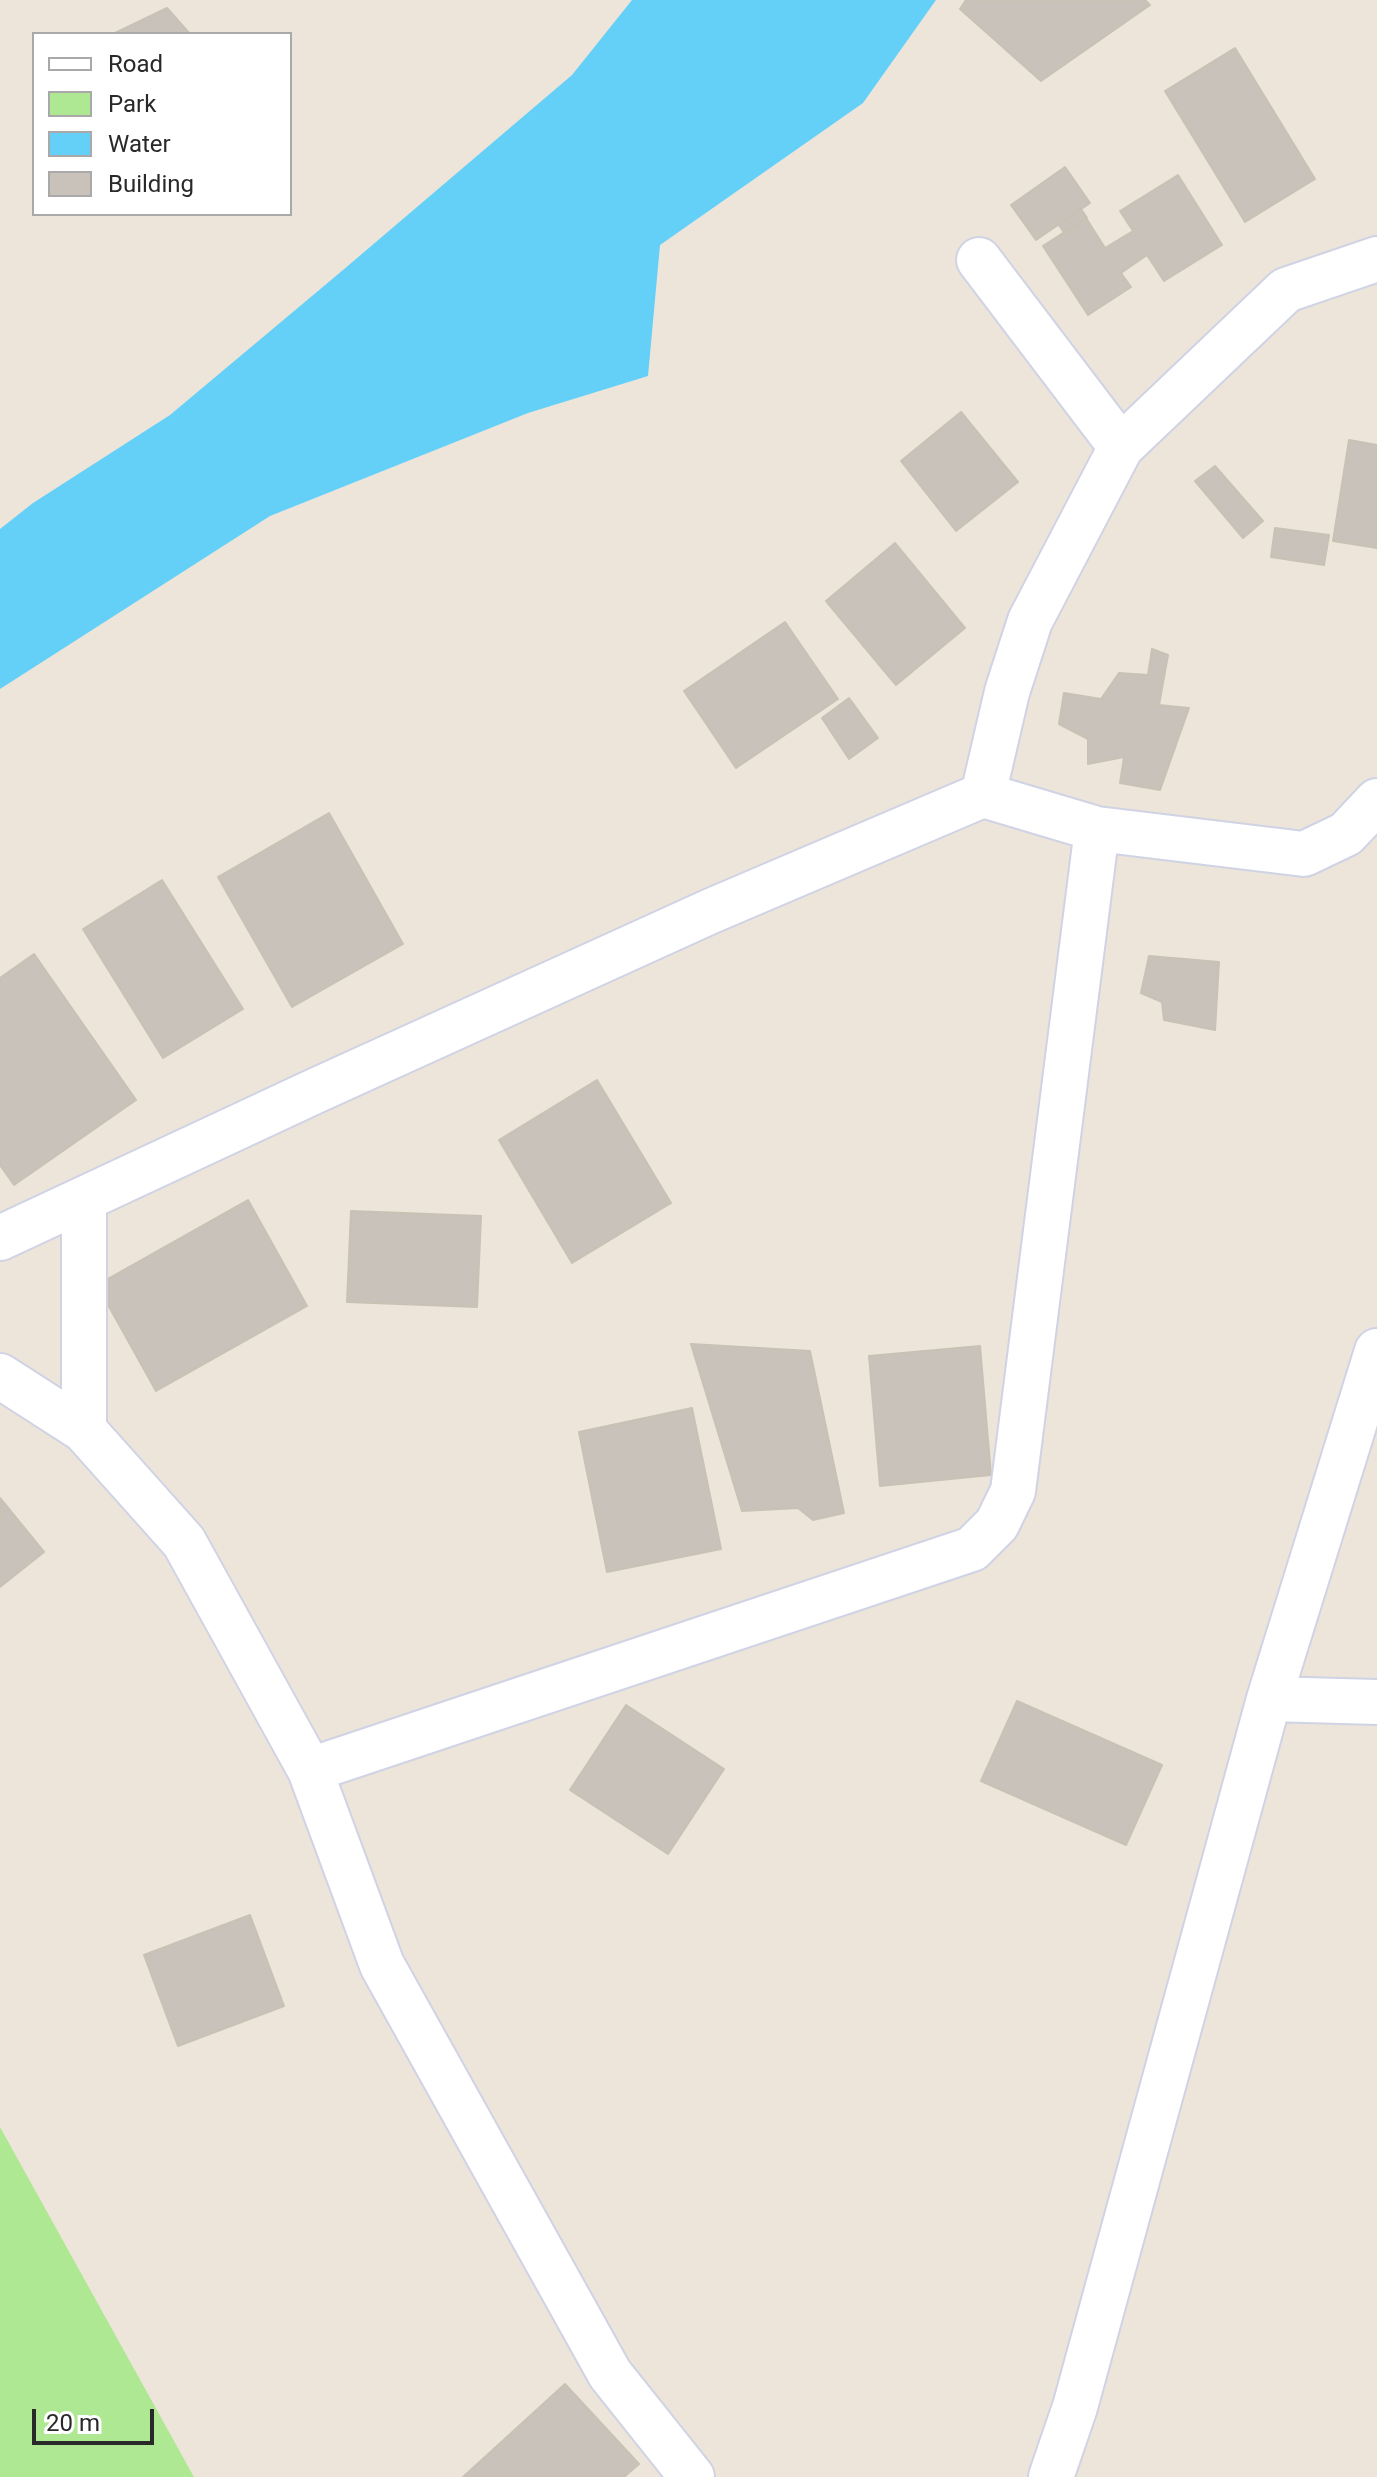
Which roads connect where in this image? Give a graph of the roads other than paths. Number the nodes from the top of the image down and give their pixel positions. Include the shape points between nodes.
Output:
1 (1377, 259) edge
2 (979, 260) dead end
3 (1121, 447) junction
4 (983, 795) junction
5 (1377, 801) edge
6 (1097, 829) junction
7 (84, 1200) junction
8 (0, 1238) edge
9 (1377, 1351) edge
10 (0, 1376) edge
11 (84, 1430) junction
12 (1269, 1699) junction
13 (1377, 1702) edge
14 (310, 1770) junction
15 (692, 2477) edge
16 (1051, 2477) edge

1 - 3 street via 1286,290
2 - 3 street
3 - 4 street via 1030,621
4 - 6 street
4 - 7 street via 683,924
5 - 6 street via 1346,834 1304,854
6 - 14 street via 1013,1491 997,1524 972,1549
7 - 8 street
7 - 11 street
9 - 12 street
10 - 11 street
11 - 14 street via 184,1542
12 - 13 street
12 - 16 street via 1075,2407
14 - 15 street via 382,1965 610,2374

